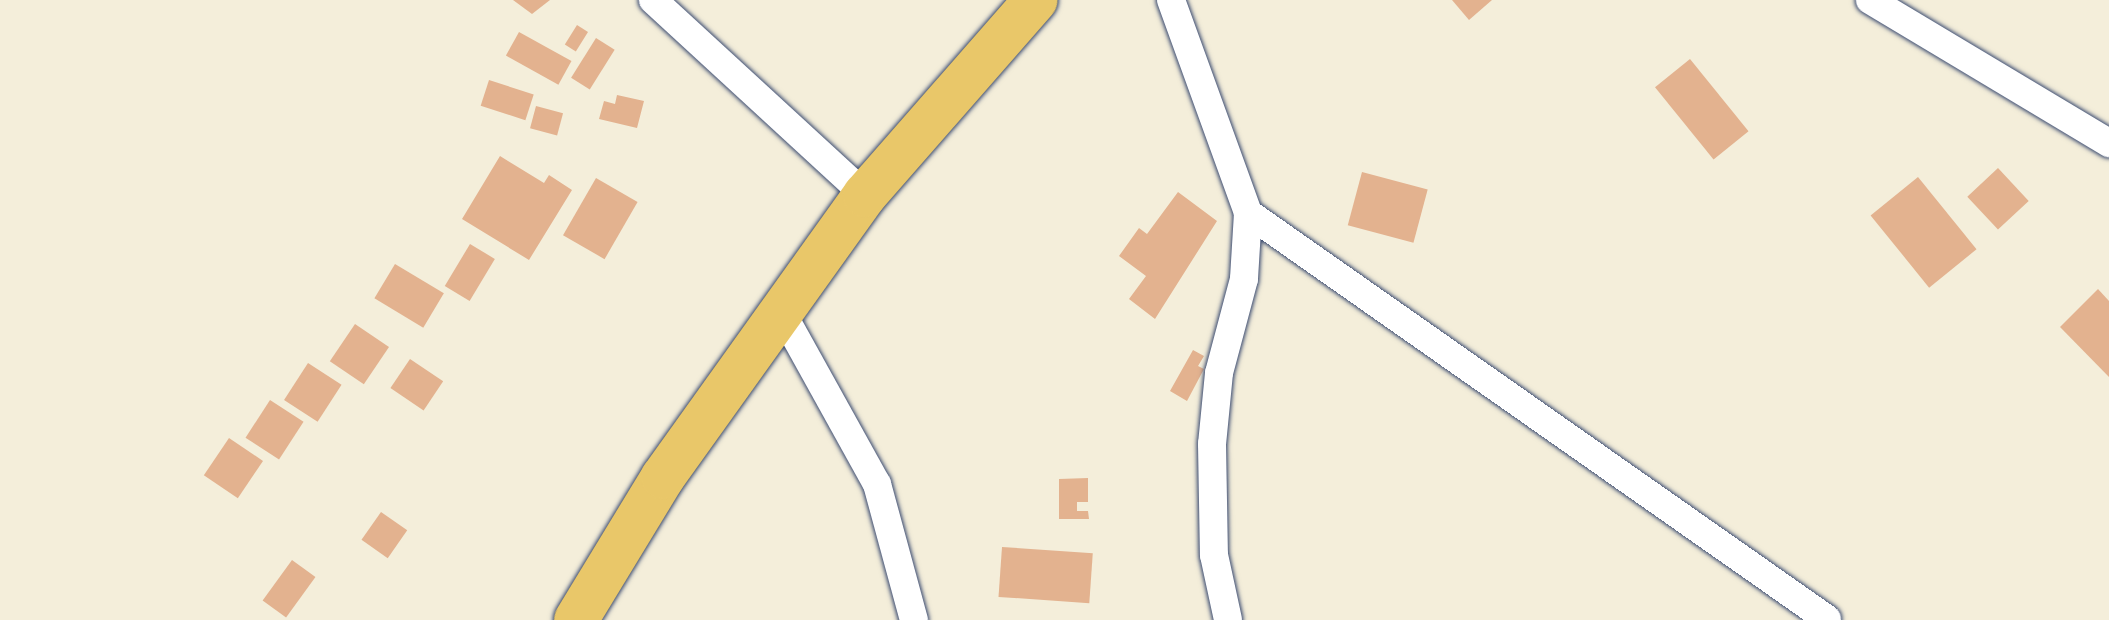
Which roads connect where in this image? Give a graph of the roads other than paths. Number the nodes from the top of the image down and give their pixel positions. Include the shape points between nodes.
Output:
1 (653, 0) edge
2 (1036, 0) edge
3 (1171, 0) edge
4 (1870, 0) edge
5 (2109, 143) edge
6 (865, 195) junction
7 (1248, 213) junction
8 (781, 311) junction
9 (1827, 619) edge
10 (576, 620) edge
11 (914, 620) edge
12 (1228, 620) edge

1 - 6 street
2 - 6 highway
3 - 7 street
4 - 5 street
6 - 8 highway
7 - 9 street
7 - 12 street via 1244,279 1219,373 1212,444 1214,555
8 - 10 highway via 663,477
8 - 11 street via 877,484

